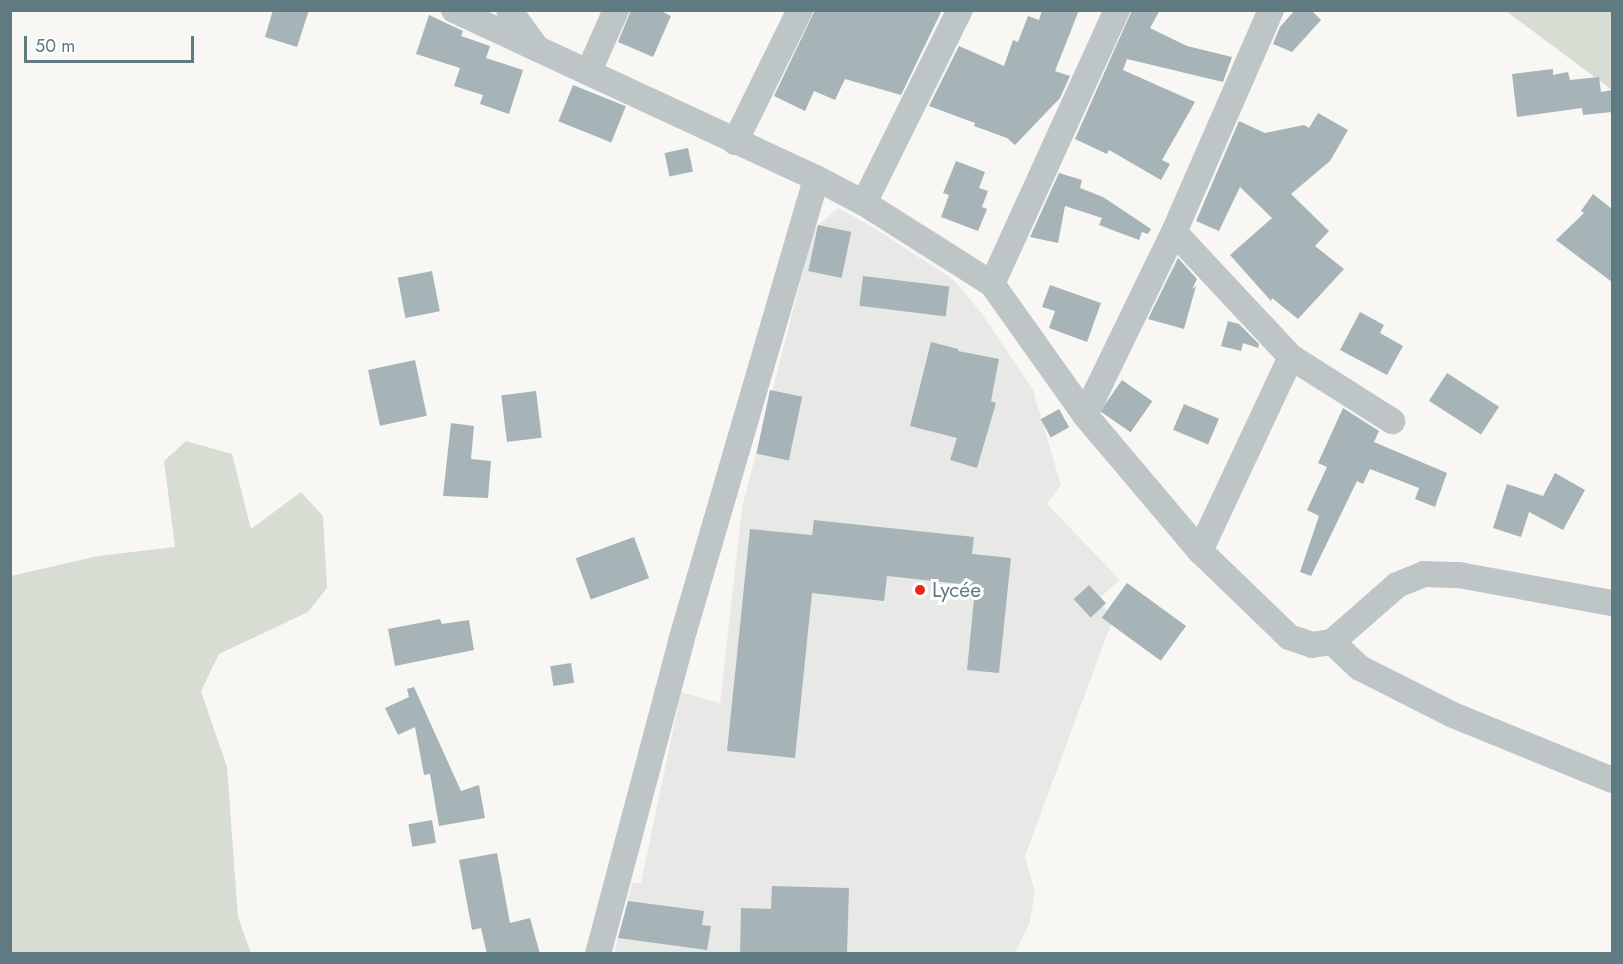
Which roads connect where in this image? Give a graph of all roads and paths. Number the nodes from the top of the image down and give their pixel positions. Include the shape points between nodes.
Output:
1 (454, 10) edge
2 (509, 10) edge
3 (616, 10) edge
4 (800, 10) edge
5 (960, 10) edge
6 (1116, 10) edge
7 (1271, 10) edge
8 (535, 46) junction
9 (589, 71) junction
10 (735, 142) junction
11 (816, 178) junction
12 (864, 203) junction
13 (1174, 232) junction
14 (992, 284) junction
15 (1291, 357) junction
16 (1085, 415) junction
17 (1392, 421) dead end
18 (1200, 551) junction
19 (1612, 603) edge
20 (1332, 642) junction
21 (1612, 780) edge
22 (598, 954) edge

1 - 8 street
2 - 8 street
3 - 9 street
4 - 10 street
5 - 12 street
6 - 14 street
7 - 13 street
8 - 9 street
9 - 10 street
10 - 11 street
11 - 12 street
11 - 22 street via 684,629
12 - 14 street
13 - 15 street
13 - 16 street
14 - 16 street
15 - 17 street
15 - 18 street
16 - 18 street
18 - 20 street via 1289,637 1312,645
19 - 20 street via 1459,575 1424,574 1397,585
20 - 21 street via 1360,668 1453,715

